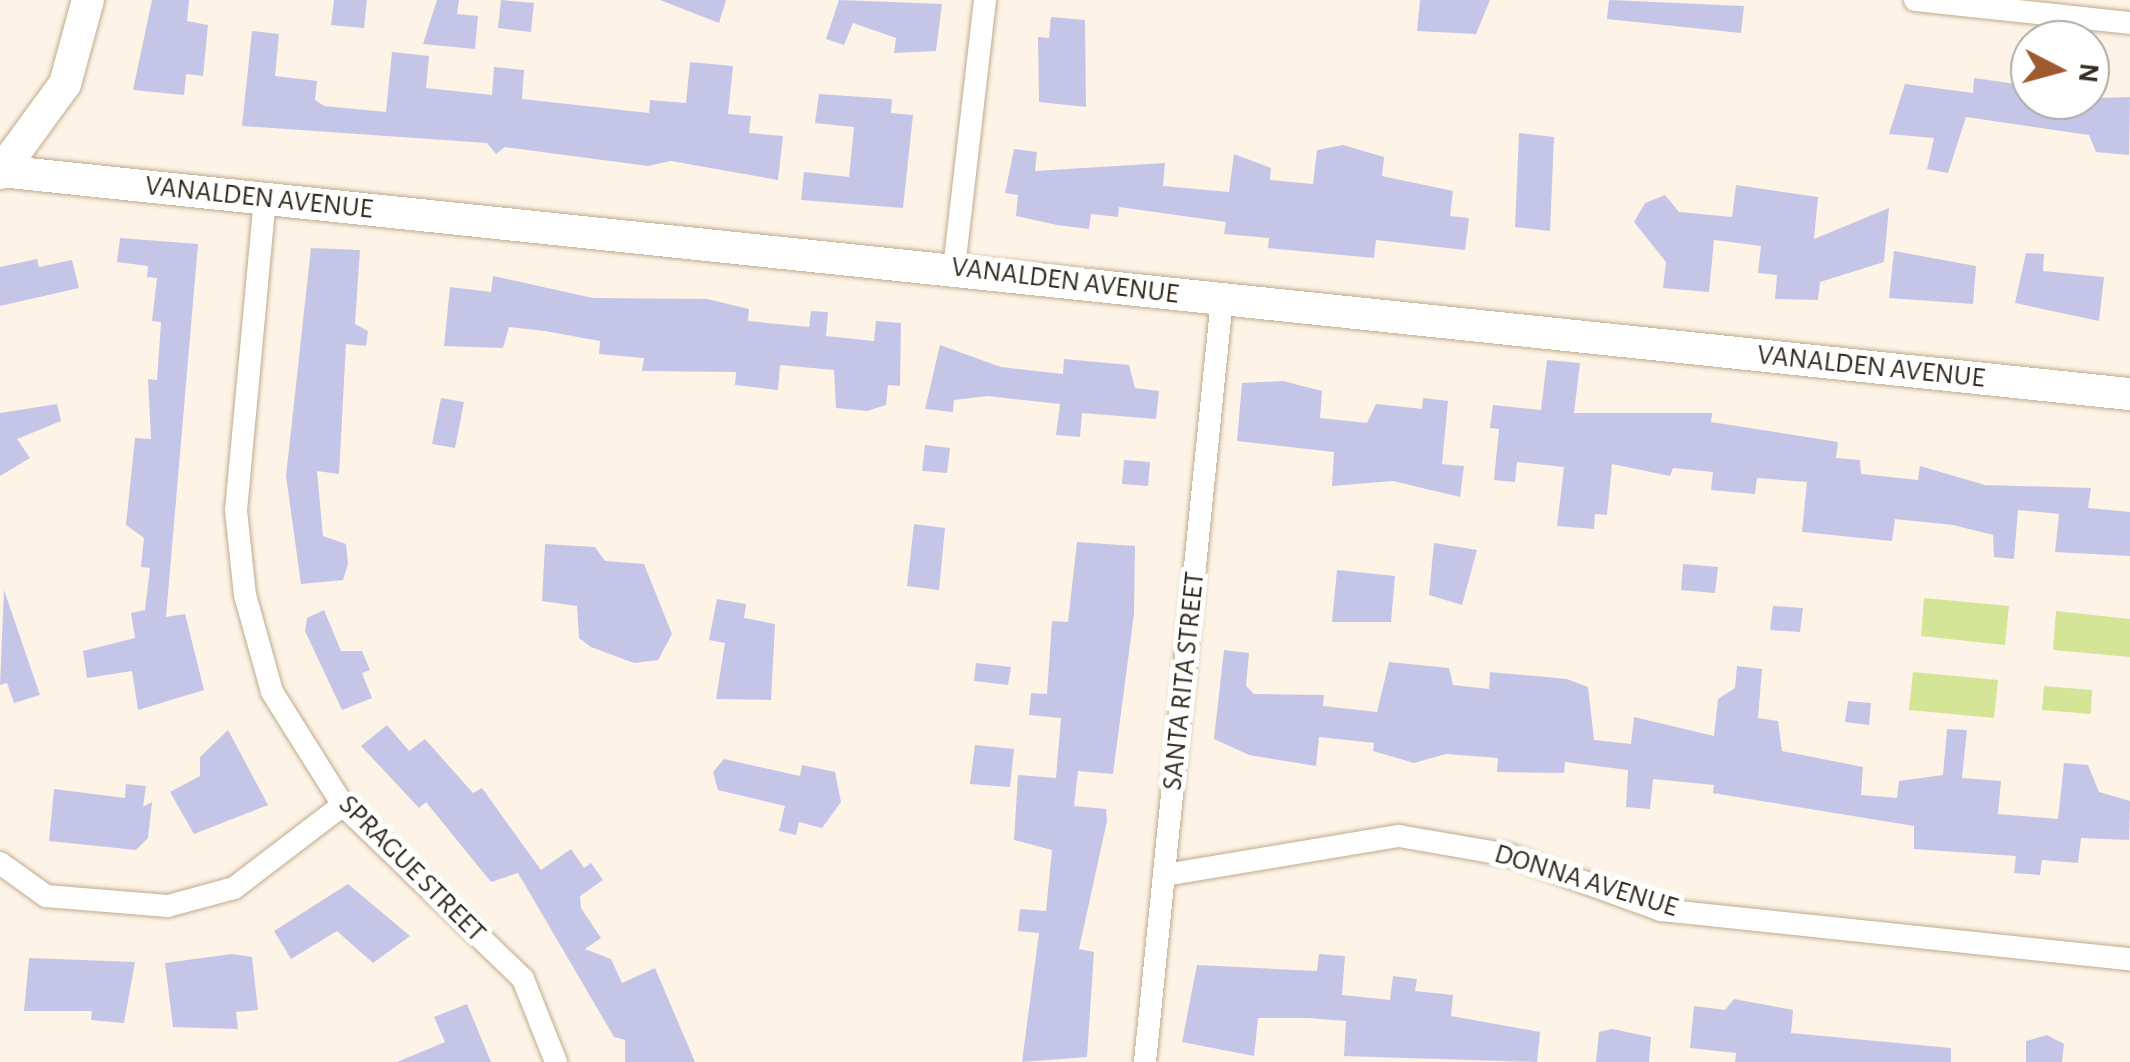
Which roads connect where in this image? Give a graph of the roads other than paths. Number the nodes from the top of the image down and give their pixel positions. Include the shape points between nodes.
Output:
1 (88, 0) edge
2 (985, 0) edge
3 (1915, 0) edge
4 (2130, 22) edge
5 (1, 172) edge
6 (264, 198) junction
7 (954, 268) junction
8 (1222, 300) junction
9 (2130, 394) edge
10 (343, 805) junction
11 (0, 864) edge
12 (1164, 874) junction
13 (2130, 959) edge
14 (556, 1062) edge
15 (1145, 1062) edge

1 - 5 main road via 65,84
2 - 7 street
3 - 4 street
5 - 6 main road, VANALDEN AVENUE
6 - 7 main road, VANALDEN AVENUE
6 - 10 street, SPRAGUE STREET via 236,510 245,595 272,692
7 - 8 main road, VANALDEN AVENUE
8 - 9 main road, VANALDEN AVENUE
8 - 12 street, SANTA RITA STREET
10 - 11 street via 234,888 168,906 46,896
10 - 14 street, SPRAGUE STREET via 523,979
12 - 13 street, DONNA AVENUE via 1399,836 1510,854 1661,910
12 - 15 street, SANTA RITA STREET

